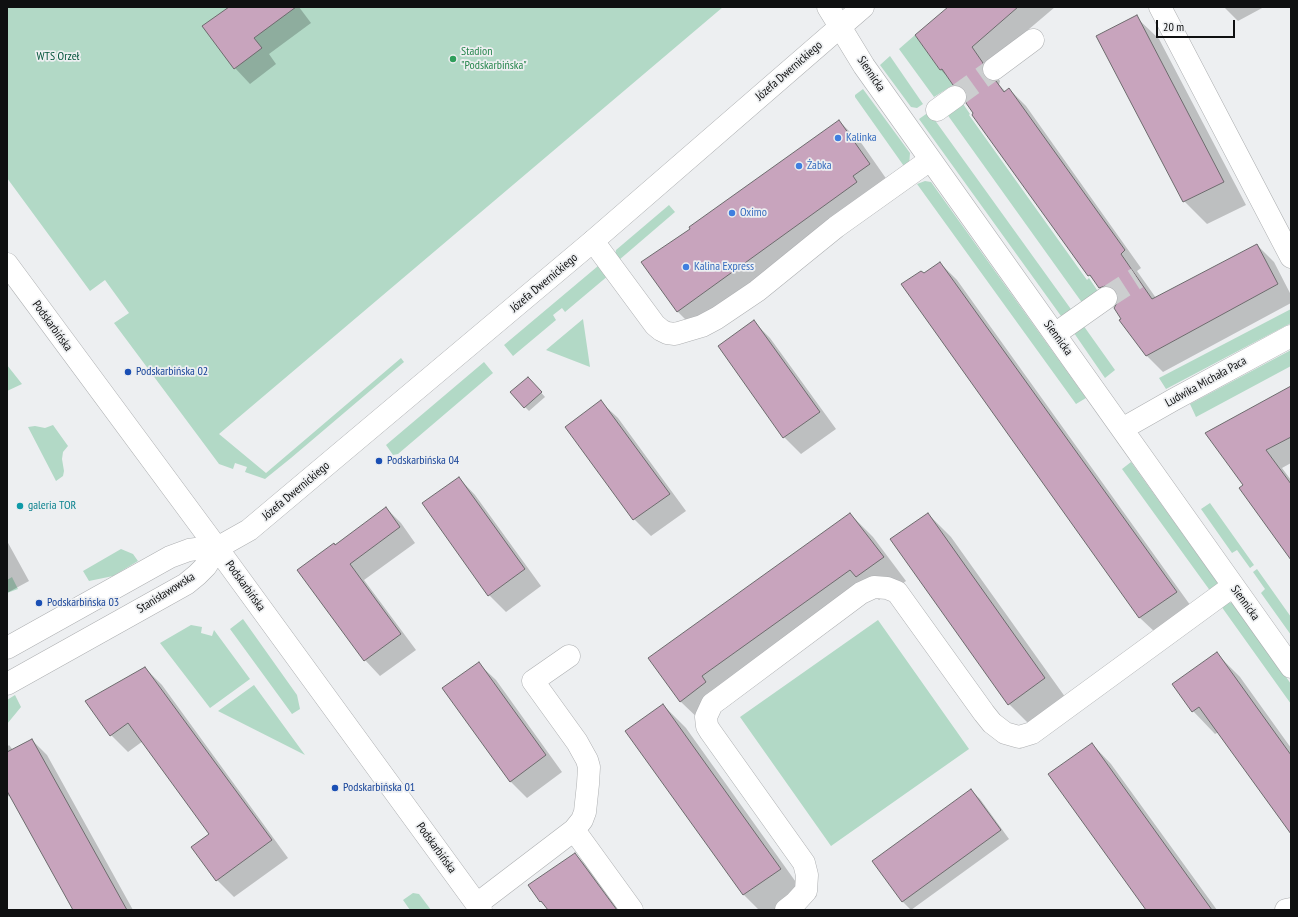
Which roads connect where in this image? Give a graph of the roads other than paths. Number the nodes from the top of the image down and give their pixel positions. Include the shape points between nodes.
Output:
1 (828, 7) edge
2 (863, 7) edge
3 (1160, 7) edge
4 (841, 27) junction
5 (1033, 40) dead end
6 (994, 69) tunnel mouth
7 (955, 97) tunnel mouth
8 (937, 110) dead end
9 (930, 160) junction
10 (593, 241) junction
11 (1291, 257) edge
12 (7, 264) edge
13 (1106, 298) tunnel mouth
14 (1055, 334) junction
15 (1291, 336) edge
16 (1122, 430) junction
17 (217, 548) junction
18 (1233, 586) junction
19 (7, 648) edge
20 (569, 656) dead end
21 (1291, 667) edge
22 (7, 684) edge
23 (574, 830) junction
24 (479, 907) edge
25 (1291, 909) edge
26 (632, 910) edge
27 (786, 910) edge
28 (1286, 910) edge

1 - 4 street, Siennicka
2 - 4 street, Józefa Dwernickiego
3 - 11 street
4 - 9 street, Siennicka via 864,66
4 - 10 street, Józefa Dwernickiego
5 - 6 street
7 - 8 street
9 - 10 street via 836,227 756,291 717,318 702,326 675,334 667,333 655,325
9 - 14 street, Siennicka
10 - 17 street, Józefa Dwernickiego via 266,517
12 - 17 street, Podskarbińska
13 - 14 street
14 - 16 street, Siennicka
15 - 16 street, Ludwika Michała Paca
16 - 18 street, Siennicka
17 - 19 street via 189,550 170,557
17 - 22 street, Stanisławowska via 206,566 186,584
17 - 24 street, Podskarbińska
18 - 21 street, Siennicka
18 - 27 street via 1032,733 1019,737 1005,733 992,723 897,592 874,587 861,592 712,704 706,717 710,731 804,863 807,875 806,891
20 - 23 street via 533,682 577,742 589,767 585,812
23 - 24 street
23 - 26 street
25 - 28 street

